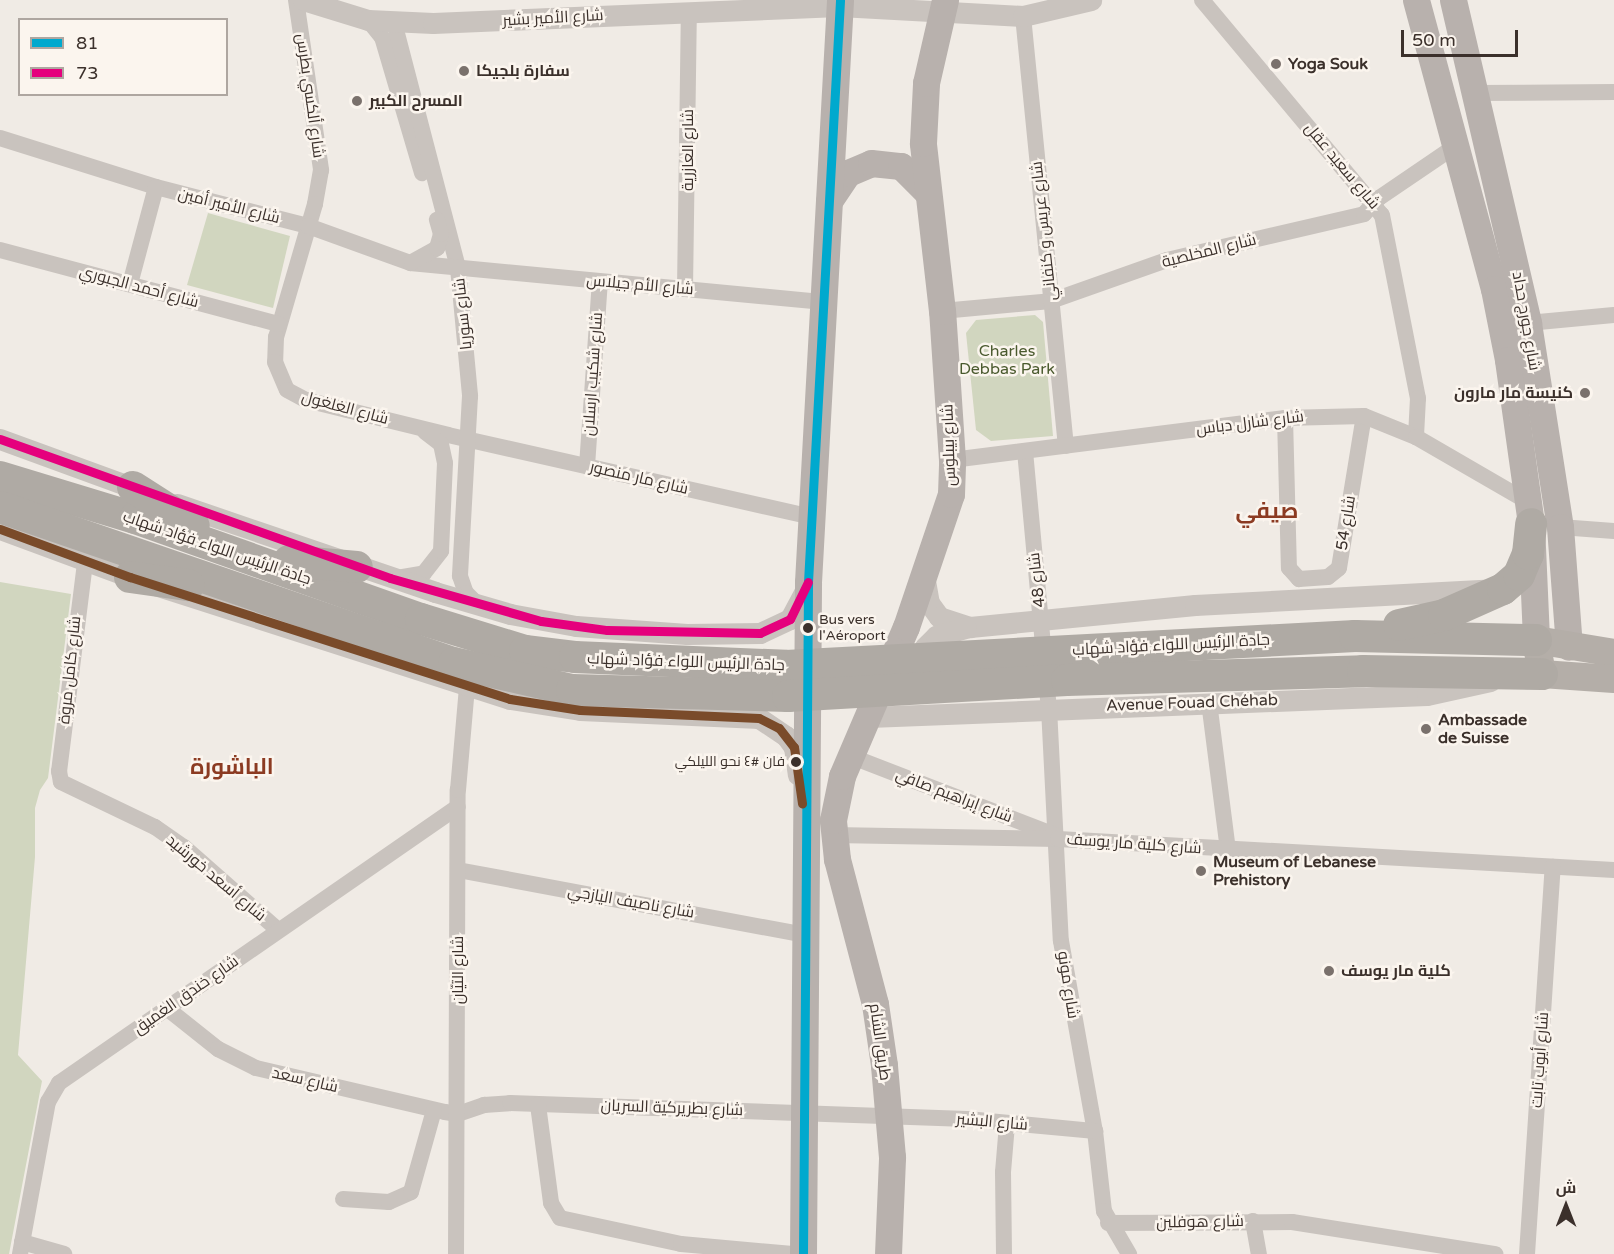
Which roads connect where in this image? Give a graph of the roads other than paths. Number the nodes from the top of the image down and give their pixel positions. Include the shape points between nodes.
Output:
1 (296, 0) edge
2 (303, 0) edge
3 (1091, 0) edge
4 (1202, 0) edge
5 (1416, 0) edge
6 (1453, 0) edge
7 (840, 3) edge
8 (944, 5) edge
9 (688, 11) junction
10 (1023, 16) junction
11 (368, 20) junction
12 (394, 22) junction
13 (1614, 92) edge
14 (1473, 93) junction
15 (0, 138) edge
16 (1456, 145) junction
17 (156, 187) junction
18 (927, 192) junction
19 (829, 201) junction
20 (1374, 203) junction
21 (308, 226) junction
22 (0, 250) edge
23 (410, 263) junction
24 (458, 268) junction
25 (600, 281) junction
26 (130, 284) junction
27 (686, 289) junction
28 (1052, 301) junction
29 (821, 302) junction
30 (942, 311) junction
31 (1614, 315) edge
32 (1528, 323) junction
33 (278, 324) junction
34 (1364, 416) junction
35 (1285, 418) junction
36 (405, 424) junction
37 (1416, 437) junction
38 (0, 439) edge
39 (466, 439) junction
40 (1066, 446) junction
41 (1024, 452) junction
42 (952, 460) junction
43 (587, 466) junction
44 (0, 477) edge
45 (133, 487) junction
46 (0, 507) edge
47 (811, 517) junction
48 (1540, 518) junction
49 (0, 529) edge
50 (1614, 531) edge
51 (243, 557) junction
52 (86, 563) junction
53 (132, 565) junction
54 (357, 567) junction
55 (924, 575) junction
56 (390, 578) junction
57 (808, 582) junction
58 (1503, 590) junction
59 (252, 593) junction
60 (481, 606) junction
61 (1041, 618) junction
62 (970, 627) junction
63 (416, 633) junction
64 (687, 634) junction
65 (1355, 636) junction
66 (1536, 640) junction
67 (351, 648) junction
68 (1569, 648) junction
69 (1614, 653) edge
70 (1539, 674) junction
71 (1614, 679) edge
72 (467, 687) junction
73 (1209, 702) junction
74 (1049, 708) junction
75 (965, 712) junction
76 (684, 715) junction
77 (869, 717) junction
78 (850, 756) junction
79 (59, 778) joint
80 (458, 799) junction
81 (805, 832) junction
82 (833, 835) junction
83 (1058, 838) junction
84 (1227, 851) junction
85 (1553, 867) junction
86 (458, 870) junction
87 (1614, 870) edge
88 (278, 930) junction
89 (805, 935) junction
90 (169, 1010) junction
91 (538, 1105) junction
92 (434, 1110) junction
93 (804, 1113) junction
94 (458, 1114) junction
95 (889, 1115) junction
96 (1007, 1124) junction
97 (1095, 1131) junction
98 (343, 1199) dead end
99 (1253, 1221) junction
100 (1108, 1223) junction
101 (21, 1248) edge
102 (680, 1249) edge
103 (64, 1254) edge
104 (456, 1254) edge
105 (794, 1254) edge
106 (803, 1254) edge
107 (888, 1254) edge
108 (1005, 1254) edge
109 (1129, 1254) edge
110 (1259, 1254) edge
111 (1495, 1254) edge
112 (1527, 1254) edge

1 - 21 street, شارع ألكسي بطرس via 320,154 319,188
2 - 11 street, شارع الأمير بشير
3 - 10 street, شارع الأمير بشير
4 - 20 street, شارع سعيد عقل
5 - 16 main road, شارع جورج حداد
6 - 14 main road, شارع جورج حداد
7 - 8 street, شارع الأمير بشير
7 - 9 street, شارع الأمير بشير
7 - 19 main road
8 - 10 street, شارع الأمير بشير
8 - 18 main road, شارع بيبلوس via 924,102
9 - 12 street, شارع الأمير بشير
9 - 27 street, شارع العازرية
10 - 28 street, شارع عريس و كنفاني
11 - 12 street, شارع الأمير بشير
11 - 23 street via 382,37 441,234 435,251
12 - 24 street, شارع سوريا
13 - 14 street
14 - 32 main road, شارع جورج حداد via 1511,237
15 - 17 street, شارع الأمير أمين
16 - 20 street, شارع المخلصية
16 - 48 main road, شارع جورج حداد via 1498,311
17 - 21 street, شارع الأمير أمين
17 - 26 street
18 - 19 main road via 902,166 871,163 848,173
18 - 30 main road, شارع بيبلوس
19 - 29 main road
20 - 28 street, شارع المخلصية via 1364,214 1167,260
20 - 37 street, شارع سعيد عقل via 1385,225 1418,398
21 - 23 street, شارع الأمير أمين
21 - 33 street, شارع الغلغول
22 - 26 street, شارع أحمد الجبوري
23 - 24 street, شارع الأمير أمين
24 - 25 street, شارع الأم جيلاس
24 - 39 street, شارع سوريا via 470,396
25 - 27 street, شارع الأم جيلاس
25 - 43 street, شارع شكيب ارسلان
26 - 33 street, شارع أحمد الجبوري
27 - 29 street, شارع الأم جيلاس
28 - 30 street, شارع المخلصية
28 - 40 street, شارع عريس و كنفاني
29 - 47 main road
30 - 42 main road, شارع بيبلوس
31 - 32 street
32 - 48 main road, شارع جورج حداد
33 - 36 street, شارع الغلغول via 275,362 287,390 306,400
34 - 35 street, شارع شارل دباس
34 - 35 street, شارع 54 via 1339,568 1328,577 1299,579 1289,568
34 - 37 street, شارع شارل دباس
35 - 40 street, شارع شارل دباس
36 - 39 street, شارع الغلغول
36 - 56 street via 433,435 444,451 442,544 435,563 424,573
37 - 48 street, شارع شارل دباس
38 - 45 street
39 - 43 street, شارع مار منصور
39 - 60 street, شارع سوريا via 460,576 466,593
40 - 41 street, شارع شارل دباس
41 - 42 street, شارع شارل دباس
41 - 61 street, شارع 48
42 - 55 main road, شارع بيبلوس via 947,513
43 - 47 street, شارع مار منصور
44 - 51 highway, جادة الرئيس اللواء فؤاد شهاب via 135,518
45 - 51 highway
45 - 54 street
46 - 53 highway, جادة الرئيس اللواء فؤاد شهاب
47 - 57 main road
48 - 50 street
48 - 58 highway via 1519,575
48 - 66 main road, شارع جورج حداد
48 - 68 main road, شارع جورج حداد
49 - 52 street
51 - 54 highway
51 - 63 highway, جادة الرئيس اللواء فؤاد شهاب
52 - 53 street
52 - 79 street, شارع كامل مروة
53 - 59 highway, جادة الرئيس اللواء فؤاد شهاب
53 - 67 street
54 - 56 street
55 - 62 street via 929,603 939,617
55 - 77 main road, شارع بيبلوس
56 - 60 street
57 - 64 street via 796,611 776,629 751,634
57 - 81 main road
58 - 61 street via 1195,605
58 - 65 highway via 1443,615
59 - 63 highway, جادة الرئيس اللواء فؤاد شهاب
59 - 67 highway
60 - 64 street via 576,626
61 - 62 street
61 - 74 street, شارع 48
62 - 75 street via 936,636 925,647 919,662 920,678 927,692 939,702
63 - 65 highway, جادة الرئيس اللواء فؤاد شهاب via 525,651 638,663 786,666
63 - 70 highway, جادة الرئيس اللواء فؤاد شهاب via 518,681 572,690 638,694 788,696 1067,680 1363,671
64 - 76 street via 705,653 711,679 706,699
65 - 66 highway, جادة الرئيس اللواء فؤاد شهاب
66 - 68 highway, جادة الرئيس اللواء فؤاد شهاب
66 - 70 highway
67 - 72 street
68 - 69 highway, جادة الرئيس اللواء فؤاد شهاب
68 - 70 highway
70 - 71 highway, جادة الرئيس اللواء فؤاد شهاب
70 - 73 street, Avenue Fouad Chéhab via 1427,695
72 - 76 street via 556,708
72 - 80 street, شارع التيّان
73 - 74 street, Avenue Fouad Chéhab
73 - 84 street
74 - 75 street, Avenue Fouad Chéhab
74 - 83 street, شارع مونو
75 - 77 street, Avenue Fouad Chéhab
76 - 81 street via 744,715 779,728 794,747
77 - 78 main road, شارع بيبلوس
78 - 82 main road, شارع بيبلوس via 837,790
78 - 83 street, شارع إبراهيم صافي
79 - 88 street, شارع أسعد خورشيد via 74,791 146,823 184,847
80 - 86 street, شارع التيّان
80 - 88 street, شارع خندق الغميق
81 - 89 main road
82 - 83 street, شارع كلية مار يوسف
82 - 95 main road, طريق الشام via 875,1004
83 - 84 street, شارع كلية مار يوسف
83 - 97 street, شارع مونو via 1061,941
84 - 85 street, شارع كلية مار يوسف
85 - 87 street, شارع كلية مار يوسف
85 - 112 street, شارع أيوب تابت
86 - 89 street, شارع ناصيف اليازجي
86 - 94 street, شارع التيّان
88 - 90 street, شارع خندق الغميق
89 - 93 main road
90 - 92 street, شارع سعد via 218,1049 256,1068
90 - 101 street, شارع خندق الغميق via 74,1071 52,1092
91 - 93 street, شارع بطريركية السريان
91 - 94 street, شارع بطريركية السريان via 497,1103
91 - 102 street via 551,1203 560,1218
92 - 94 street, شارع سعد
92 - 98 street via 411,1192 389,1202
93 - 95 street, شارع بطريركية السريان
93 - 106 main road
94 - 104 street, شارع التيّان
95 - 96 street, شارع البشير
95 - 107 main road, طريق الشام via 892,1176
96 - 97 street, شارع البشير
96 - 108 street via 1003,1172
97 - 100 street, شارع مونو
99 - 100 street, شارع هوفلين
99 - 110 street
99 - 111 street, شارع هوفلين via 1292,1222
100 - 109 street, شارع مونو
101 - 103 street
102 - 105 street

